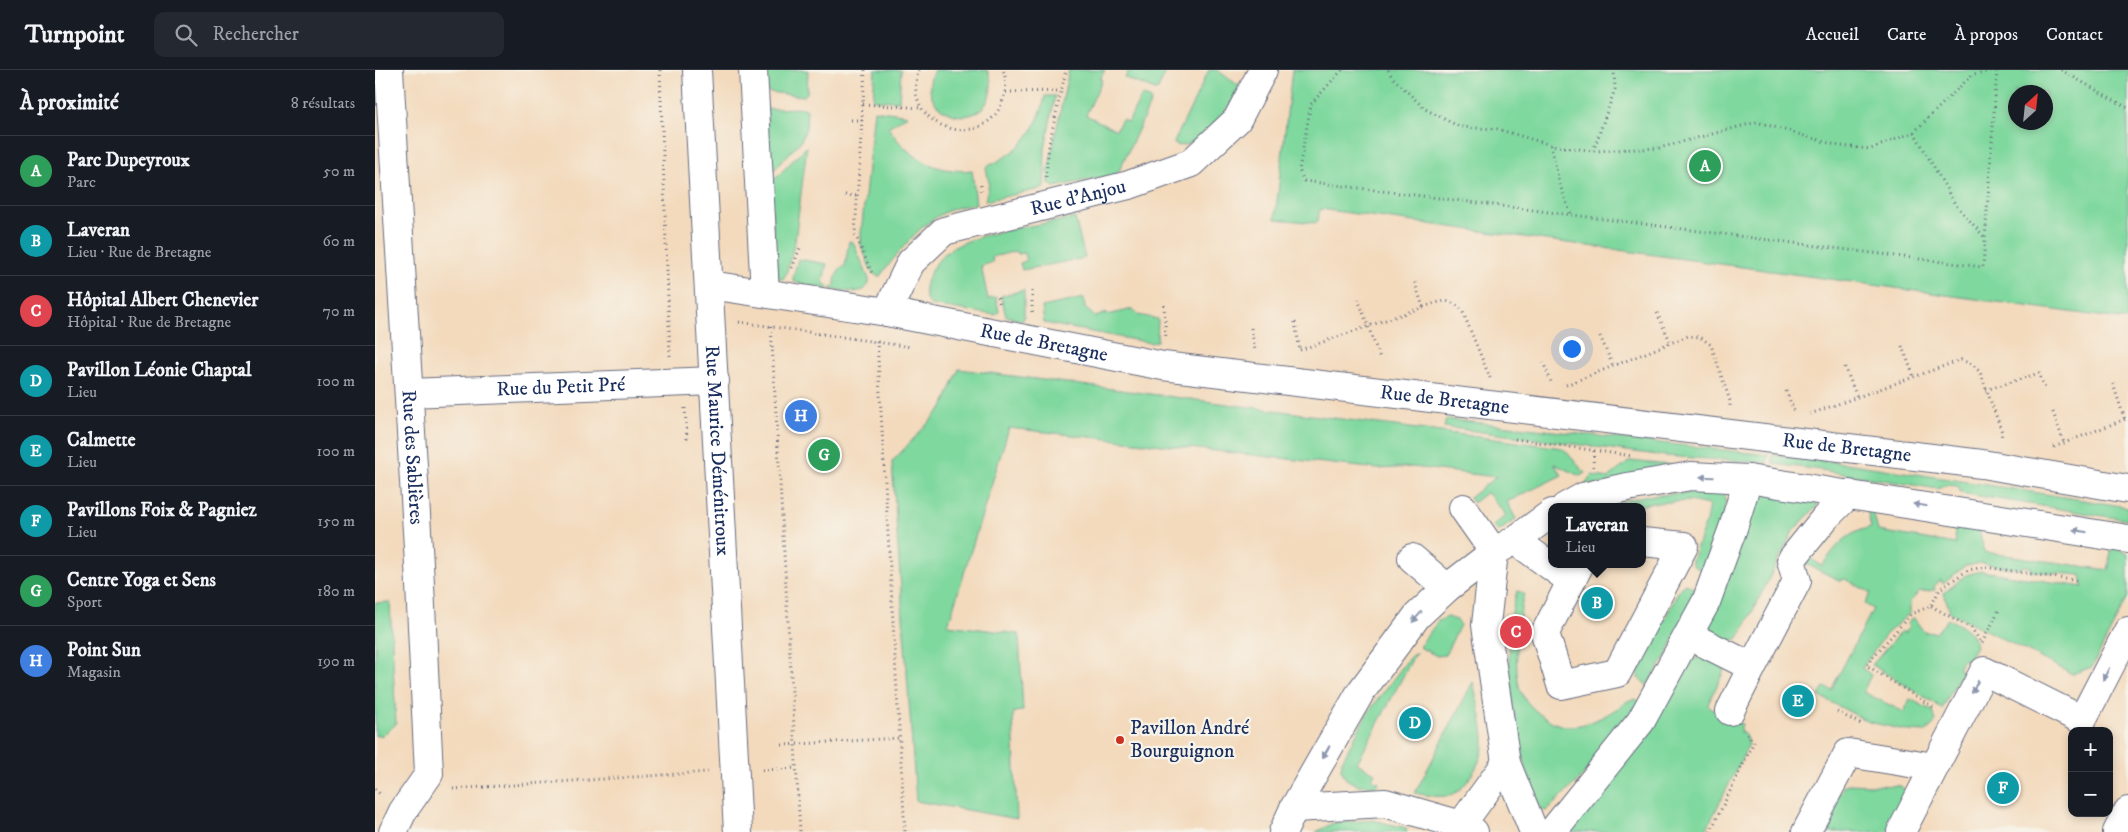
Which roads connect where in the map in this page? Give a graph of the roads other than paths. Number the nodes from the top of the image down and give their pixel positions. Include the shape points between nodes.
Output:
1 (389, 70) edge
2 (697, 70) edge
3 (753, 70) edge
4 (1263, 70) edge
5 (384, 116) edge
6 (710, 285) junction
7 (765, 293) junction
8 (887, 312) junction
9 (715, 381) junction
10 (409, 393) junction
11 (1748, 479) junction
12 (2128, 489) edge
13 (1849, 494) junction
14 (1572, 503) edge
15 (1463, 508) dead end
16 (1548, 516) edge
17 (2128, 539) edge
18 (1646, 542) edge
19 (1505, 546) junction
20 (1412, 558) dead end
21 (1548, 562) edge
22 (1673, 567) junction
23 (1563, 568) edge
24 (1576, 573) edge
25 (1711, 586) junction
26 (1447, 588) junction
27 (2128, 631) edge
28 (1688, 635) junction
29 (1753, 667) junction
30 (1730, 711) road end
31 (1506, 763) junction
32 (1934, 767) junction
33 (1289, 820) edge
34 (398, 821) edge
35 (1451, 827) edge
36 (738, 832) edge
37 (1534, 832) edge
38 (1551, 832) edge
39 (1806, 832) edge
40 (1901, 832) edge

1 - 5 street, Rue des Sablières
2 - 6 street, Rue Maurice Déménitroux
3 - 7 street
4 - 8 street, Rue d'Anjou via 1237,120 1191,162 1129,185 944,231 911,262
5 - 10 street, Rue des Sablières
6 - 7 street, Rue de Bretagne
6 - 9 street, Rue Maurice Déménitroux
7 - 8 street, Rue de Bretagne
8 - 12 street, Rue de Bretagne via 1163,366 1999,467
9 - 10 street, Rue du Petit Pré
9 - 36 street, Rue Maurice Déménitroux
10 - 34 street, Rue des Sablières via 429,774
11 - 13 street
11 -> 14 street via 1691,476 1583,497
11 - 25 street
17 -> 13 street
13 - 29 street via 1791,560 1797,581
15 - 19 street
16 - 19 street
18 - 22 street via 1684,546
19 - 21 street
19 - 26 street
19 - 31 street via 1487,625
20 - 26 street
22 - 24 street via 1617,673 1561,685 1545,634
22 - 25 street
23 - 24 street
25 - 28 street
26 -> 33 street via 1417,616 1360,693
27 -> 32 street via 2082,720 1983,671
28 - 29 street
28 - 38 street via 1641,721
29 - 30 street
31 - 35 street
31 - 37 street
32 - 39 street via 1848,753
32 - 40 street
33 - 35 street via 1385,803

